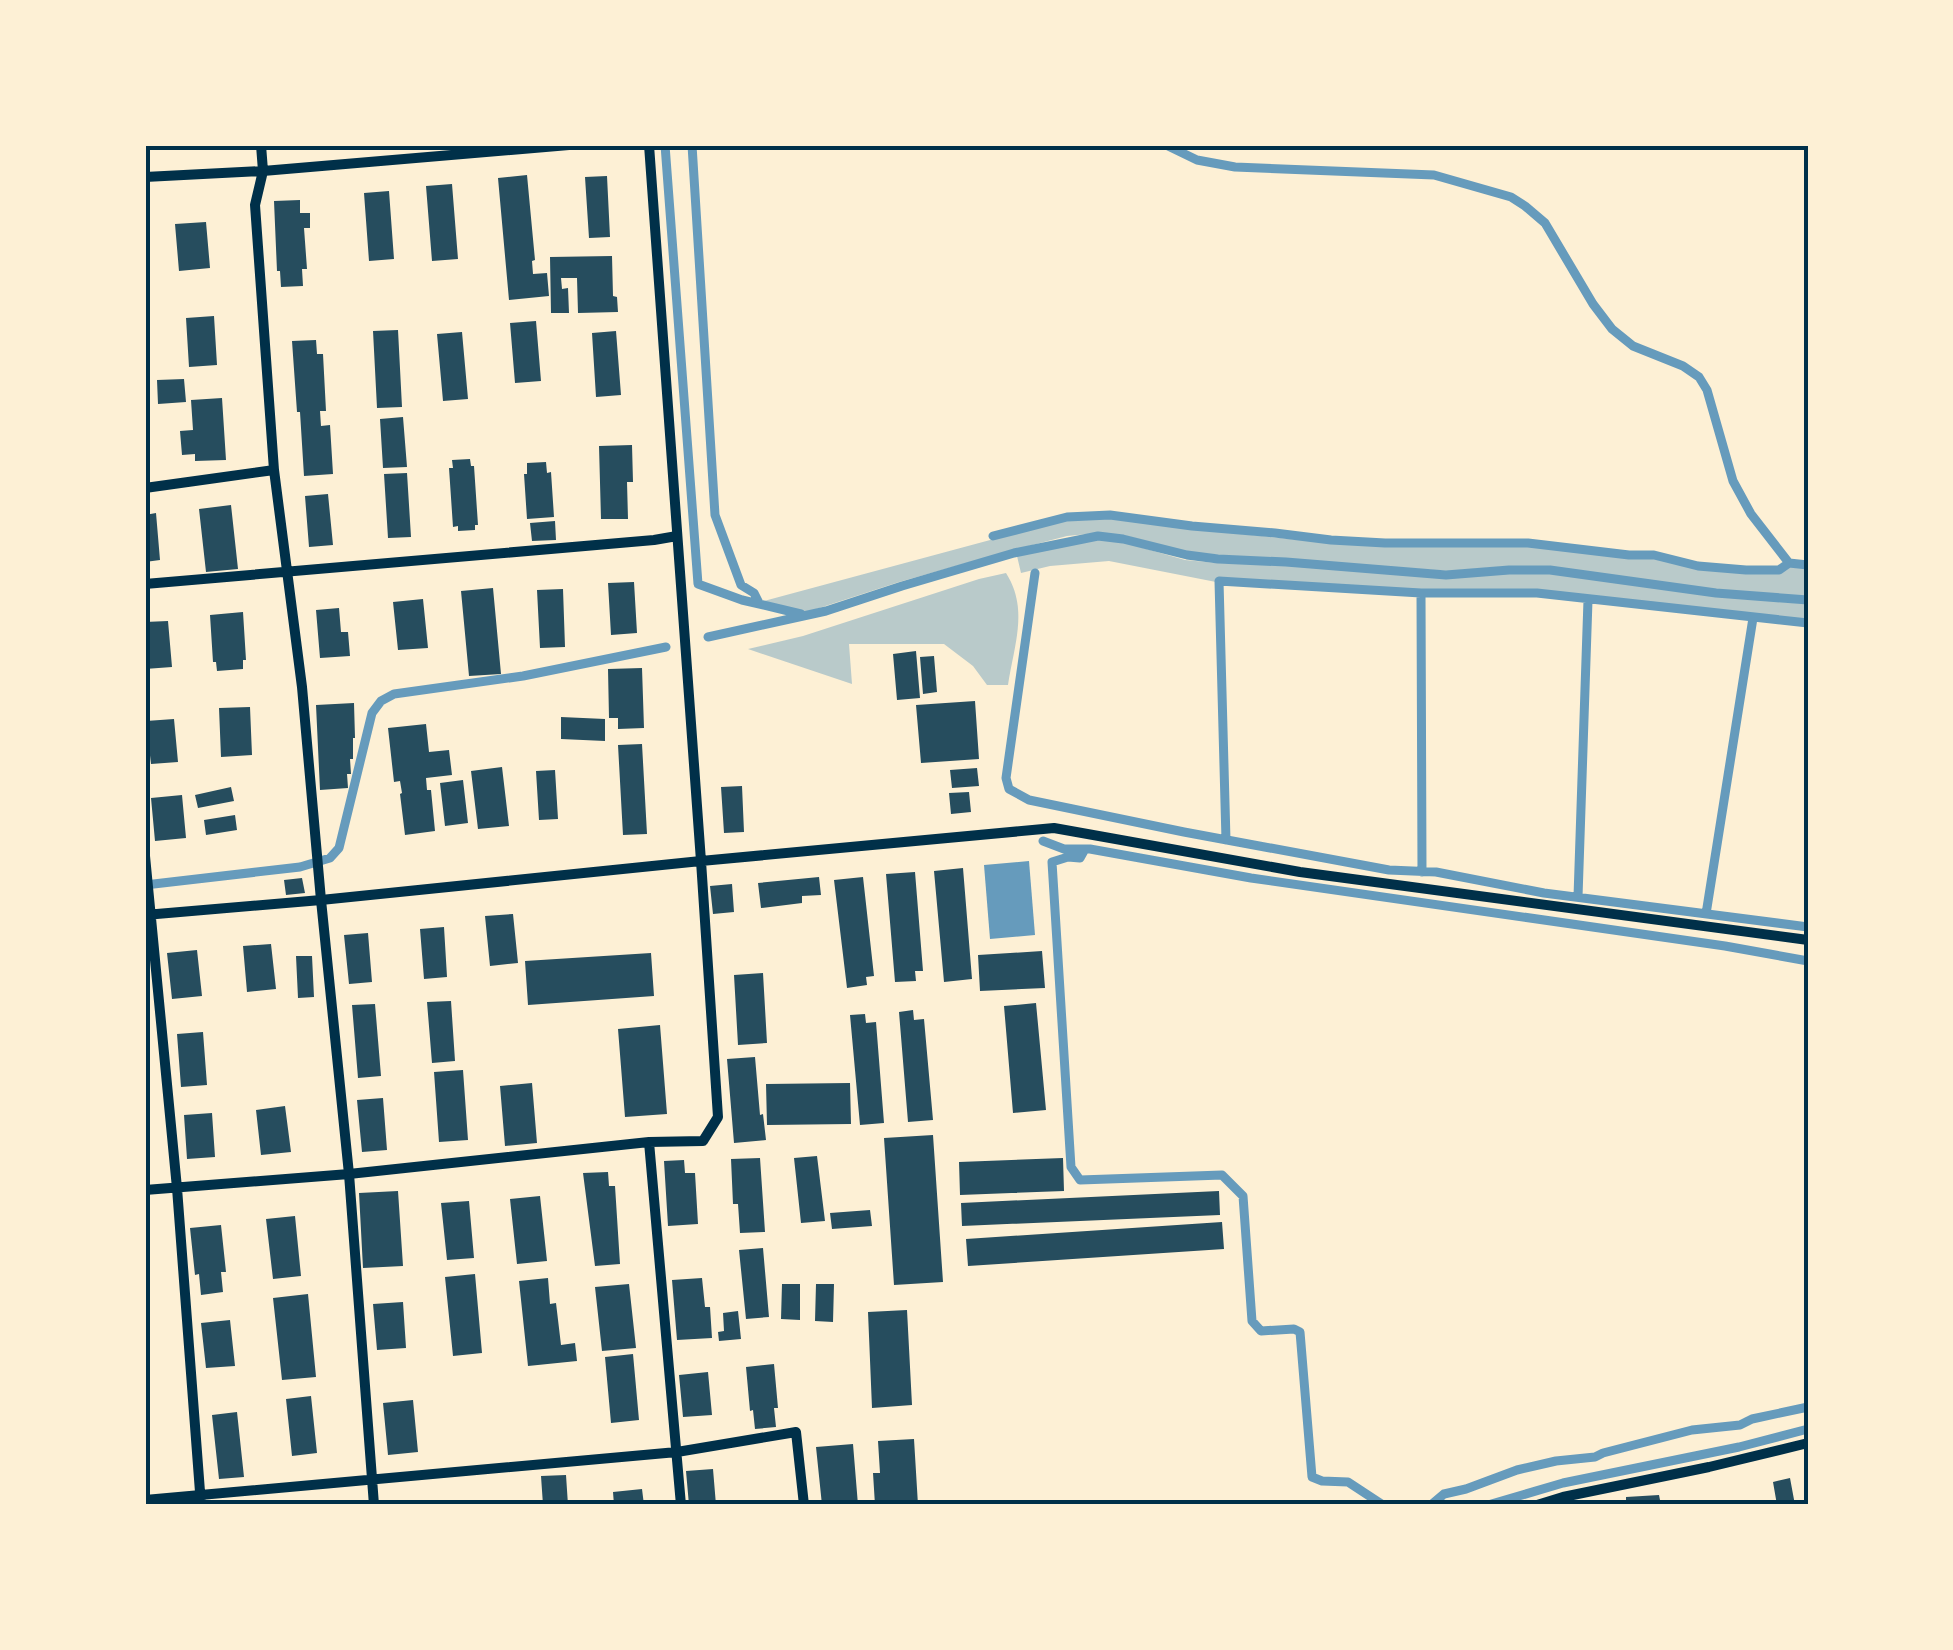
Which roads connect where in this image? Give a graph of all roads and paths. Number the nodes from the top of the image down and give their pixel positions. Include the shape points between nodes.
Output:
1 (261, 145) edge
2 (569, 145) edge
3 (649, 145) edge
4 (263, 172) junction
5 (145, 177) edge
6 (274, 470) junction
7 (145, 488) edge
8 (677, 536) junction
9 (289, 572) junction
10 (145, 584) edge
11 (145, 856) edge
12 (702, 861) junction
13 (147, 874) edge
14 (320, 900) junction
15 (148, 914) edge
16 (1808, 940) edge
17 (650, 1142) junction
18 (349, 1174) junction
19 (177, 1188) junction
20 (145, 1190) edge
21 (1808, 1443) edge
22 (677, 1452) junction
23 (372, 1478) junction
24 (145, 1500) edge
25 (200, 1500) edge
26 (374, 1505) edge
27 (681, 1505) edge
28 (804, 1505) edge
29 (1537, 1505) edge

1 - 4 street
2 - 4 street
3 - 8 street
4 - 5 street
4 - 6 street via 254,205
6 - 7 street
6 - 9 street
8 - 9 street
8 - 12 street
9 - 10 street
9 - 14 street
11 - 13 street
12 - 14 street
12 - 16 street via 1054,828 1300,872
12 - 17 street via 718,1117 703,1141
13 - 15 street
14 - 15 street
14 - 18 street
15 - 19 street
17 - 18 street
17 - 22 street
18 - 19 street
18 - 23 street
19 - 20 street
19 - 25 street
21 - 29 street
22 - 23 street
22 - 27 street
22 - 28 street via 796,1432
23 - 25 street
23 - 26 street
24 - 25 street

